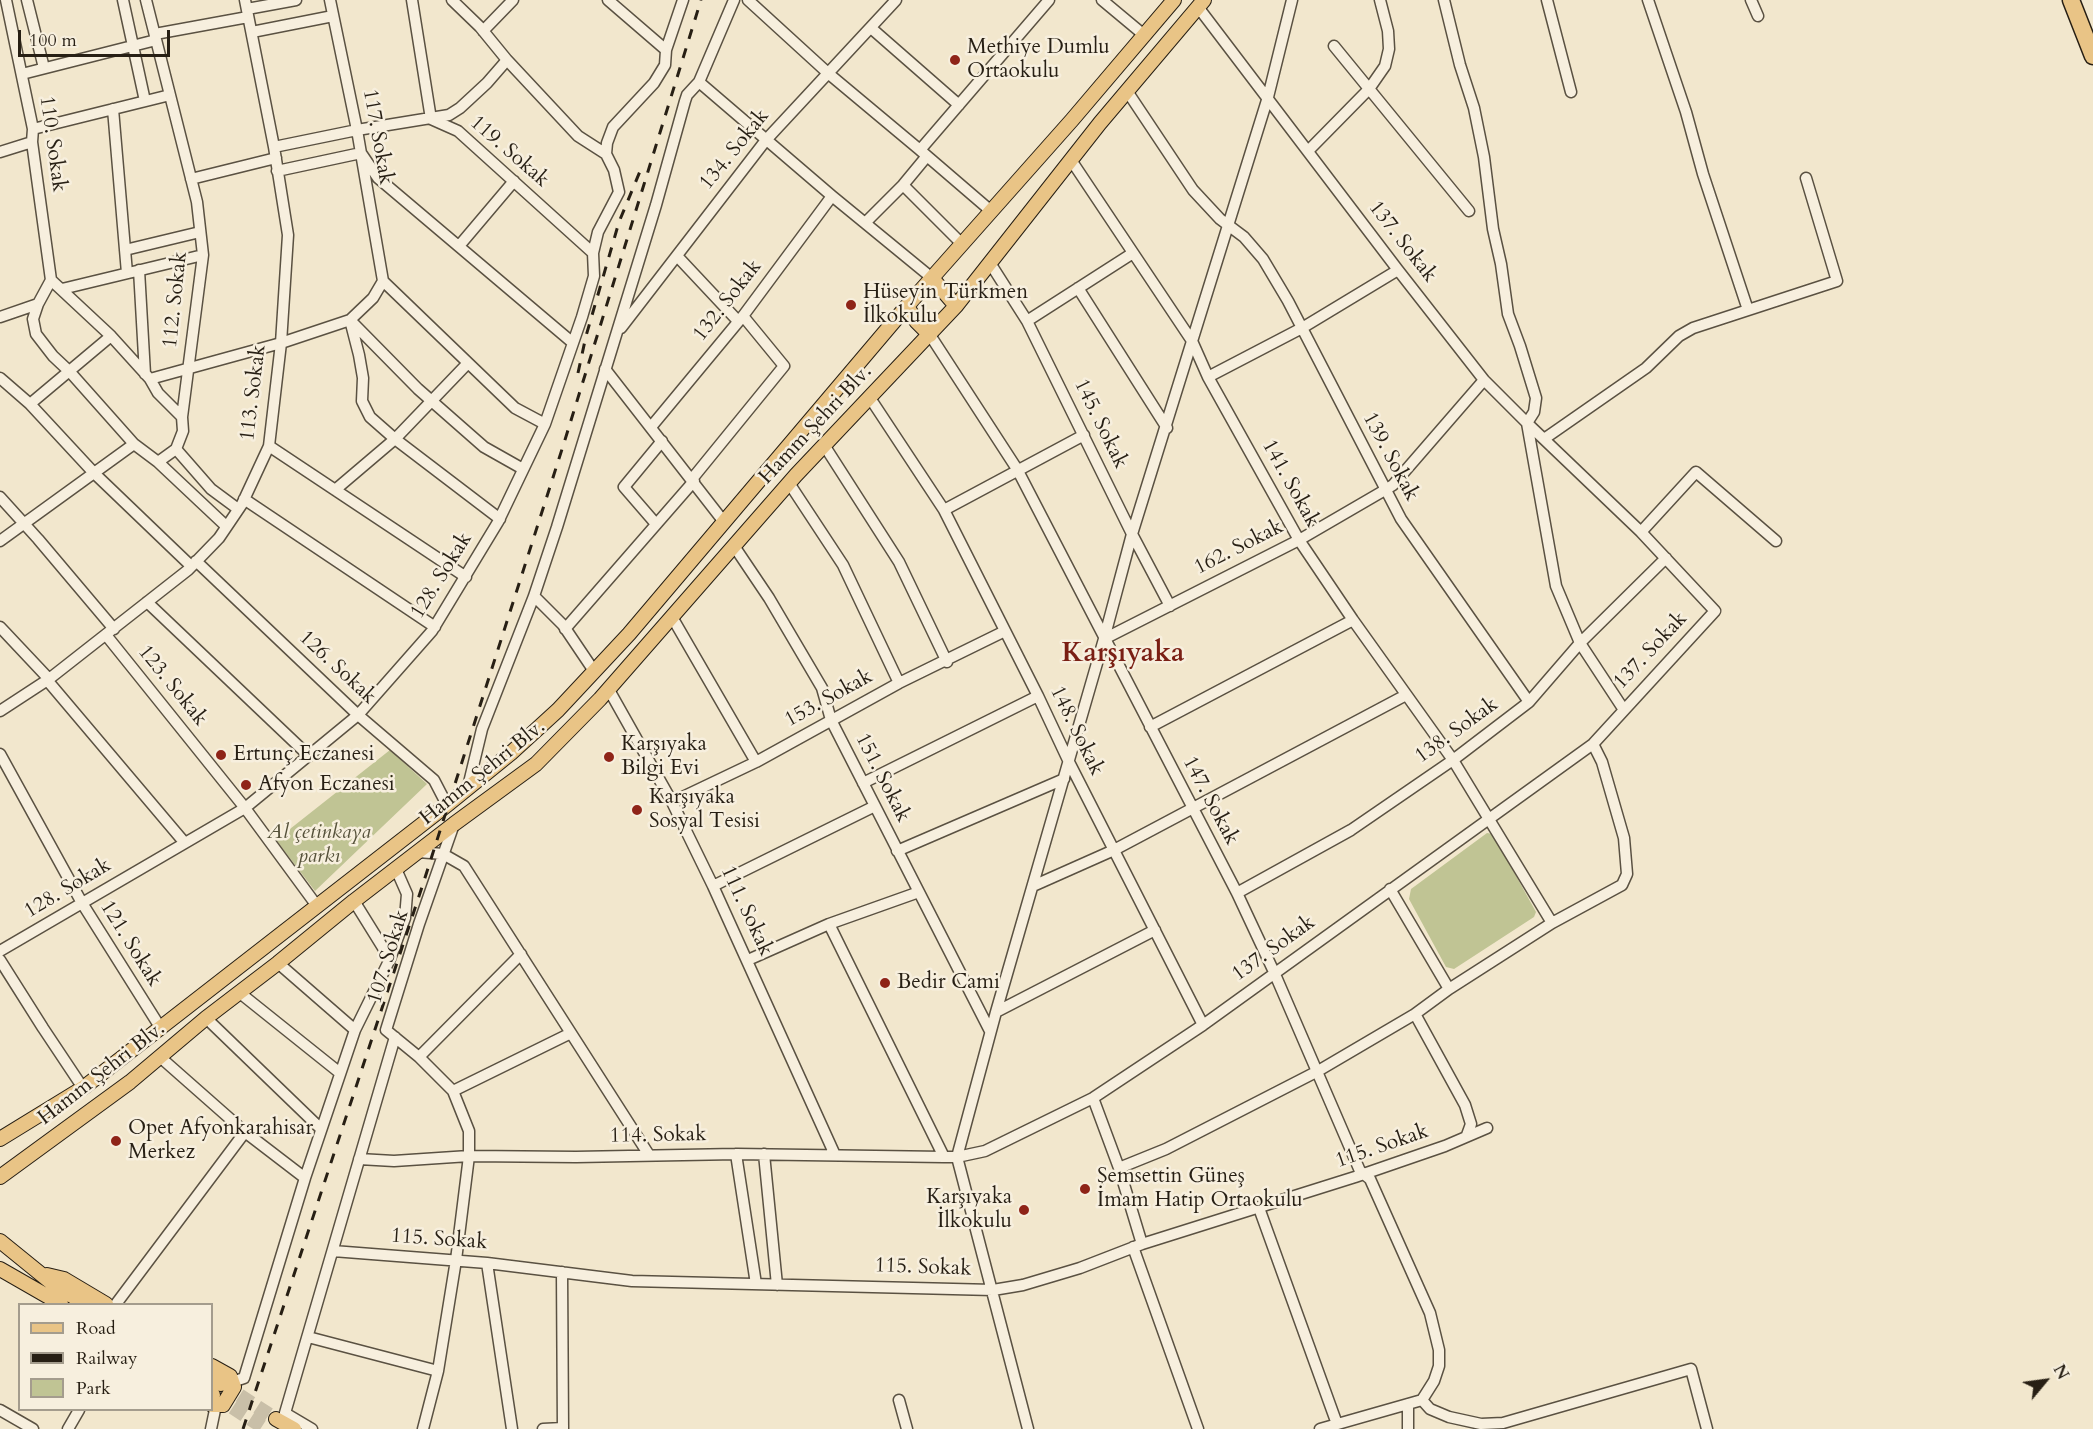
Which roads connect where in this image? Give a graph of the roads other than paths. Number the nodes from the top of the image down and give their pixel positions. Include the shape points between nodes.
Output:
1 (6, 0) edge
2 (27, 0) edge
3 (123, 0) edge
4 (146, 0) edge
5 (296, 0) edge
6 (330, 0) edge
7 (412, 0) edge
8 (452, 0) edge
9 (513, 0) edge
10 (608, 0) edge
11 (683, 0) edge
12 (734, 0) edge
13 (896, 0) edge
14 (1049, 0) edge
15 (1102, 0) edge
16 (1173, 0) edge
17 (1292, 0) edge
18 (1380, 0) edge
19 (1444, 0) edge
20 (1547, 0) edge
21 (1648, 0) edge
22 (1751, 0) edge
23 (2071, 0) edge
24 (754, 2) edge
25 (1201, 3) edge
26 (247, 9) edge
27 (333, 16) junction
28 (1758, 16) dead end
29 (871, 28) junction
30 (483, 31) junction
31 (252, 32) junction
32 (1144, 35) junction
33 (156, 37) junction
34 (133, 46) junction
35 (1334, 46) dead end
36 (666, 50) junction
37 (2093, 56) edge
38 (507, 60) junction
39 (44, 68) junction
40 (22, 74) junction
41 (829, 74) junction
42 (699, 82) junction
43 (1370, 89) junction
44 (1127, 91) junction
45 (1571, 92) dead end
46 (170, 95) junction
47 (1268, 97) junction
48 (145, 101) junction
49 (959, 105) junction
50 (113, 109) junction
51 (431, 119) junction
52 (33, 129) junction
53 (357, 130) junction
54 (766, 140) junction
55 (32, 142) junction
56 (0, 152) edge
57 (1308, 152) junction
58 (275, 153) junction
59 (361, 153) junction
60 (924, 153) junction
61 (606, 154) junction
62 (1071, 160) junction
63 (278, 171) junction
64 (1806, 178) dead end
65 (191, 179) junction
66 (514, 181) junction
67 (903, 185) junction
68 (832, 196) junction
69 (991, 211) junction
70 (1469, 212) dead end
71 (865, 224) junction
72 (1228, 226) junction
73 (200, 232) junction
74 (962, 244) junction
75 (459, 246) junction
76 (125, 250) junction
77 (593, 253) junction
78 (1133, 253) junction
79 (203, 255) junction
80 (677, 256) junction
81 (990, 262) junction
82 (139, 270) junction
83 (1398, 270) junction
84 (127, 273) junction
85 (932, 278) junction
86 (51, 280) junction
87 (383, 281) junction
88 (62, 288) junction
89 (1078, 288) junction
90 (38, 304) junction
91 (907, 306) junction
92 (956, 306) junction
93 (1748, 310) junction
94 (0, 317) edge
95 (740, 319) junction
96 (350, 320) junction
97 (1027, 321) junction
98 (1302, 328) junction
99 (930, 335) junction
100 (111, 336) junction
101 (616, 336) junction
102 (1192, 341) junction
103 (281, 343) junction
104 (573, 343) junction
105 (468, 363) junction
106 (189, 368) junction
107 (605, 369) junction
108 (70, 372) junction
109 (147, 377) junction
110 (1208, 377) junction
111 (0, 378) edge
112 (1484, 380) junction
113 (870, 398) junction
114 (433, 402) junction
115 (30, 404) junction
116 (183, 417) junction
117 (1527, 423) junction
118 (545, 424) junction
119 (651, 427) junction
120 (1167, 428) junction
121 (1084, 435) junction
122 (395, 439) junction
123 (1544, 440) junction
124 (662, 441) junction
125 (134, 444) junction
126 (824, 445) junction
127 (269, 446) junction
128 (176, 449) junction
129 (158, 462) junction
130 (523, 469) junction
131 (1017, 469) junction
132 (94, 473) junction
133 (693, 480) junction
134 (789, 483) junction
135 (335, 490) junction
136 (1385, 490) junction
137 (0, 497) edge
138 (244, 499) junction
139 (238, 509) junction
140 (944, 510) junction
141 (500, 519) junction
142 (724, 522) junction
143 (23, 523) junction
144 (656, 524) junction
145 (226, 526) junction
146 (1641, 532) junction
147 (1132, 534) junction
148 (1299, 540) junction
149 (0, 541) edge
150 (1776, 541) dead end
151 (734, 546) junction
152 (1666, 558) junction
153 (194, 564) junction
154 (466, 577) junction
155 (534, 596) junction
156 (147, 603) junction
157 (1170, 606) junction
158 (672, 617) junction
159 (1353, 620) junction
160 (0, 627) edge
161 (435, 627) junction
162 (565, 629) junction
163 (1005, 631) junction
164 (110, 632) junction
165 (1104, 639) junction
166 (1580, 643) junction
167 (947, 662) junction
168 (594, 671) junction
169 (48, 680) junction
170 (899, 683) junction
171 (609, 690) junction
172 (1406, 694) junction
173 (1038, 696) junction
174 (1529, 702) junction
175 (1624, 710) junction
176 (0, 711) edge
177 (358, 715) junction
178 (831, 720) junction
179 (1150, 727) junction
180 (1593, 744) junction
181 (0, 754) edge
182 (309, 756) junction
183 (1453, 760) junction
184 (756, 762) junction
185 (1069, 762) junction
186 (1064, 779) junction
187 (863, 783) junction
188 (468, 788) junction
189 (672, 802) junction
190 (447, 805) junction
191 (875, 806) junction
192 (245, 808) junction
193 (1193, 809) junction
194 (1490, 818) junction
195 (454, 824) junction
196 (184, 842) junction
197 (1114, 850) junction
198 (897, 851) junction
199 (418, 852) junction
200 (443, 855) junction
201 (396, 869) junction
202 (713, 886) junction
203 (1033, 886) junction
204 (1390, 889) junction
205 (919, 892) junction
206 (1237, 893) junction
207 (354, 902) junction
208 (82, 903) junction
209 (317, 906) junction
210 (1552, 923) junction
211 (828, 924) junction
212 (1155, 930) junction
213 (0, 951) edge
214 (521, 954) junction
215 (390, 959) junction
216 (0, 960) edge
217 (748, 960) junction
218 (278, 963) junction
219 (1274, 972) junction
220 (1449, 989) junction
221 (240, 993) junction
222 (996, 1012) junction
223 (1415, 1014) junction
224 (206, 1018) junction
225 (1203, 1024) junction
226 (160, 1027) junction
227 (355, 1030) junction
228 (990, 1031) junction
229 (571, 1033) junction
230 (395, 1037) junction
231 (160, 1057) junction
232 (419, 1057) junction
233 (1318, 1071) junction
234 (340, 1073) junction
235 (83, 1088) junction
236 (453, 1091) junction
237 (1092, 1098) junction
238 (1487, 1128) dead end
239 (321, 1129) junction
240 (245, 1132) junction
241 (1467, 1135) junction
242 (1, 1137) edge
243 (736, 1154) junction
244 (764, 1154) junction
245 (649, 1155) junction
246 (835, 1155) junction
247 (469, 1156) junction
248 (944, 1157) junction
249 (957, 1157) junction
250 (359, 1159) junction
251 (1119, 1168) junction
252 (6, 1174) edge
253 (1364, 1174) junction
254 (305, 1178) junction
255 (0, 1182) edge
256 (1258, 1208) junction
257 (0, 1241) edge
258 (1138, 1246) junction
259 (333, 1251) junction
260 (456, 1260) junction
261 (487, 1263) junction
262 (0, 1271) edge
263 (38, 1272) junction
264 (562, 1272) junction
265 (756, 1284) junction
266 (27, 1285) junction
267 (777, 1285) junction
268 (993, 1290) junction
269 (43, 1303) edge
270 (57, 1303) edge
271 (83, 1303) edge
272 (103, 1303) edge
273 (117, 1303) edge
274 (308, 1337) junction
275 (213, 1367) edge
276 (438, 1371) junction
277 (217, 1392) edge
278 (899, 1400) dead end
279 (1422, 1400) junction
280 (1408, 1404) junction
281 (78, 1411) edge
282 (1, 1415) edge
283 (276, 1419) tunnel mouth
284 (1337, 1424) junction
285 (563, 1428) edge
286 (33, 1429) edge
287 (69, 1429) edge
288 (211, 1429) edge
289 (294, 1429) edge
290 (312, 1429) edge
291 (423, 1429) edge
292 (512, 1429) edge
293 (543, 1429) edge
294 (907, 1429) edge
295 (1028, 1429) edge
296 (1198, 1429) edge
297 (1320, 1429) edge
298 (1408, 1429) edge
299 (1707, 1429) edge

1 - 40 street, 110. Sokak
2 - 39 street
3 - 34 street
4 - 33 street, 112. Sokak
5 - 26 street
6 - 27 street, 117. Sokak
7 - 51 street
8 - 30 street
9 - 30 street
10 - 36 street
11 - 36 street
12 - 42 street
13 - 29 street, 134. Sokak
14 - 49 street
15 - 32 street
16 - 32 main road, Hamm Şehri Blv.
17 - 47 street
18 - 43 street via 1389,49 1385,66
19 - 117 street via 1484,157 1508,314 1536,398
20 - 45 street
21 - 93 street
22 - 28 street
23 - 37 highway
24 - 41 street
25 - 44 main road, Hamm Şehri Blv.
25 - 47 street, 137. Sokak
26 - 31 street, 113. Sokak
26 - 33 street
27 - 31 street
27 - 53 street, 117. Sokak
29 - 41 street, 134. Sokak
29 - 49 street
30 - 38 street
31 - 58 street, 113. Sokak
32 - 69 main road, Hamm Şehri Blv.
33 - 34 street
33 - 46 street, 112. Sokak
34 - 39 street
34 - 48 street
35 - 43 street
36 - 61 street via 665,65 654,83 613,128
38 - 51 street via 460,108
38 - 61 street via 578,136
39 - 40 street
40 - 52 street, 110. Sokak
41 - 54 street, 134. Sokak
41 - 60 street
42 - 54 street
42 - 101 street via 682,108
43 - 57 street
43 - 70 street
44 - 62 main road, Hamm Şehri Blv.
44 - 72 street, 139. Sokak via 1193,190
46 - 48 street
46 - 65 street, 112. Sokak
47 - 57 street, 137. Sokak
47 - 72 street
48 - 50 street
49 - 60 street
50 - 52 street
50 - 76 street
51 - 53 street
51 - 66 street, 119. Sokak via 458,130
52 - 55 street, 110. Sokak
53 - 58 street
53 - 59 street, 117. Sokak
54 - 68 street
54 - 80 street, 134. Sokak
55 - 56 street
55 - 86 street, 110. Sokak
57 - 83 street, 137. Sokak
58 - 63 street, 113. Sokak
58 - 65 street
59 - 63 street
59 - 75 street via 378,178
59 - 87 street, 117. Sokak
60 - 67 street
60 - 69 street
61 - 77 street, 128. Sokak via 619,192 598,232
62 - 78 street, 141. Sokak
62 - 81 main road, Hamm Şehri Blv.
63 - 103 street, 113. Sokak via 288,235
64 - 93 street via 1837,281
65 - 73 street, 112. Sokak
66 - 75 street
66 - 77 street, 119. Sokak
67 - 71 street
67 - 74 street
68 - 71 street
68 - 95 street, 132. Sokak
69 - 74 main road, Hamm Şehri Blv.
71 - 85 street
72 - 98 street, 139. Sokak via 1263,259
72 - 102 street
73 - 76 street
73 - 79 street, 112. Sokak
74 - 85 main road, Hamm Şehri Blv.
75 - 104 street
76 - 84 street
77 - 104 street, 128. Sokak via 594,276
78 - 89 street
78 - 102 street, 141. Sokak
79 - 82 street
79 - 106 street, 112. Sokak
80 - 95 street
80 - 101 street, 134. Sokak
81 - 92 main road, Hamm Şehri Blv.
81 - 97 street, 145. Sokak
82 - 84 street
82 - 109 street
83 - 98 street
83 - 112 street, 137. Sokak
84 - 88 street
85 - 91 main road, Hamm Şehri Blv.
85 - 92 main road
86 - 88 street
86 - 90 street
87 - 96 street via 373,298
87 - 105 street
88 - 100 street
89 - 97 street
89 - 120 street
90 - 94 street
90 - 108 street via 33,319 36,334
91 - 99 main road
91 - 142 main road, Hamm Şehri Blv.
92 - 99 main road, Hamm Şehri Blv.
93 - 123 street via 1678,336 1646,368
95 - 119 street, 132. Sokak
95 - 133 street via 784,366
96 - 103 street
96 - 114 street
96 - 122 street via 363,378 362,401 370,417
97 - 121 street, 145. Sokak
98 - 110 street
98 - 136 street, 139. Sokak
99 - 113 main road, Hamm Şehri Blv.
99 - 131 street, 147. Sokak
100 - 108 street
100 - 109 street
101 - 107 street
102 - 110 street, 141. Sokak
102 - 120 street
103 - 106 street
103 - 127 street, 113. Sokak
104 - 118 street, 128. Sokak
105 - 114 street
105 - 118 street via 515,408
106 - 109 street
106 - 116 street, 112. Sokak
107 - 119 street
107 - 155 street
108 - 115 street
108 - 125 street
109 - 116 street
110 - 148 street, 141. Sokak
111 - 115 street, 126. Sokak
112 - 117 street, 137. Sokak
112 - 136 street, 162. Sokak
113 - 126 main road, Hamm Şehri Blv.
113 - 140 street, 148. Sokak
114 - 122 street
114 - 130 street via 484,447
115 - 132 street, 126. Sokak
116 - 128 street, 112. Sokak
117 - 123 street, 137. Sokak
117 - 166 street via 1556,586
118 - 130 street, 128. Sokak
119 - 124 street
120 - 147 street
121 - 131 street
121 - 147 street, 145. Sokak
122 - 135 street
122 - 141 street
123 - 146 street, 137. Sokak
124 - 133 street
124 - 144 street via 624,487
125 - 129 street
125 - 132 street
126 - 134 main road, Hamm Şehri Blv.
126 - 167 street via 899,562
127 - 135 street
127 - 138 street, 113. Sokak
128 - 129 street
128 - 139 street via 211,489
129 - 145 street
130 - 141 street, 128. Sokak
131 - 140 street
131 - 165 street, 147. Sokak
132 - 143 street
132 - 153 street, 126. Sokak
133 - 142 street
133 - 144 street
134 - 151 main road, Hamm Şehri Blv.
134 - 170 street via 843,565
135 - 154 street
136 - 148 street, 162. Sokak
136 - 174 street, 139. Sokak via 1401,519
137 - 143 street, 123. Sokak
138 - 139 street, 113. Sokak
138 - 161 street
139 - 145 street, 113. Sokak
140 - 163 street, 148. Sokak
141 - 154 street, 128. Sokak
142 - 168 main road, Hamm Şehri Blv.
143 - 149 street
143 - 164 street, 123. Sokak
144 - 162 street
145 - 153 street, 113. Sokak
146 - 150 street via 1696,472
146 - 152 street, 137. Sokak
147 - 157 street, 145. Sokak
147 - 165 street
148 - 157 street, 162. Sokak
148 - 159 street, 141. Sokak
151 - 158 main road, Hamm Şehri Blv.
151 - 178 street, 151. Sokak via 822,688
152 - 166 street, 138. Sokak
152 - 175 street, 137. Sokak via 1715,611
153 - 156 street, 113. Sokak
153 - 177 street, 126. Sokak
154 - 161 street, 128. Sokak
155 - 162 street
155 - 188 street via 482,729
156 - 164 street, 113. Sokak
156 - 182 street
157 - 165 street, 162. Sokak
158 - 171 main road, Hamm Şehri Blv.
158 - 184 street
159 - 172 street, 141. Sokak
159 - 179 street
160 - 169 street
161 - 177 street, 128. Sokak
162 - 168 street
163 - 167 street, 153. Sokak
163 - 173 street, 148. Sokak
164 - 169 street, 113. Sokak
164 - 192 street, 123. Sokak
165 - 179 street, 147. Sokak
165 - 185 street
166 - 174 street, 138. Sokak
166 - 175 street
167 - 170 street, 153. Sokak
168 - 188 main road, Hamm Şehri Blv. via 558,710
169 - 176 street, 113. Sokak
169 - 196 street
170 - 178 street, 153. Sokak
171 - 189 street, 111. Sokak
171 - 195 main road, Hamm Şehri Blv. via 536,764
172 - 183 street, 141. Sokak
172 - 193 street
173 - 185 street, 148. Sokak
173 - 187 street
174 - 183 street, 138. Sokak
175 - 180 street, 137. Sokak
177 - 182 street, 128. Sokak
177 - 190 street, 126. Sokak via 434,780
178 - 184 street, 153. Sokak
178 - 187 street, 151. Sokak
179 - 193 street, 147. Sokak
180 - 194 street, 137. Sokak
180 - 210 street via 1624,838 1627,874 1622,885
181 - 208 street, 121. Sokak
182 - 192 street, 128. Sokak
183 - 194 street, 141. Sokak
183 - 206 street, 138. Sokak via 1351,830
184 - 189 street, 153. Sokak
185 - 186 street
185 - 197 street, 148. Sokak
186 - 198 street
186 - 203 street
187 - 191 street, 151. Sokak
188 - 190 main road, Hamm Şehri Blv.
189 - 202 street, 111. Sokak
190 - 209 main road, Hamm Şehri Blv.
191 - 198 street, 151. Sokak
191 - 202 street
192 - 196 street, 128. Sokak
192 - 209 street, 123. Sokak
193 - 197 street
193 - 206 street, 147. Sokak
194 - 204 street, 137. Sokak
194 - 210 street, 141. Sokak
195 - 199 main road, Hamm Şehri Blv.
195 - 200 street, 107. Sokak
196 - 208 street, 128. Sokak
197 - 203 street
197 - 212 street, 148. Sokak
198 - 205 street, 151. Sokak
199 - 200 street
199 - 201 main road, Hamm Şehri Blv.
200 - 214 street via 464,866
200 - 230 street, 107. Sokak via 386,1030
201 - 207 main road, Hamm Şehri Blv.
201 - 215 street via 407,894 405,918
202 - 217 street, 111. Sokak
203 - 222 street
204 - 219 street, 137. Sokak
204 - 220 street
205 - 211 street
205 - 228 street, 151. Sokak
206 - 219 street, 147. Sokak
207 - 215 street
207 - 218 main road, Hamm Şehri Blv.
208 - 213 street, 128. Sokak
208 - 226 street, 121. Sokak
209 - 226 main road, Hamm Şehri Blv.
210 - 220 street
211 - 217 street
211 - 248 street
212 - 222 street
212 - 225 street, 148. Sokak
214 - 229 street
214 - 232 street
215 - 227 street
216 - 235 street
217 - 246 street, 111. Sokak
218 - 221 main road, Hamm Şehri Blv.
218 - 227 street
219 - 225 street, 137. Sokak
219 - 233 street, 147. Sokak
220 - 223 street
221 - 224 main road, Hamm Şehri Blv.
221 - 234 street
222 - 228 street
223 - 233 street
223 - 241 street via 1464,1105 1471,1124
224 - 231 main road, Hamm Şehri Blv.
224 - 239 street
225 - 237 street, 137. Sokak
226 - 235 main road, Hamm Şehri Blv.
227 - 234 street
228 - 249 street
229 - 236 street
229 - 245 street
230 - 232 street, 107. Sokak
230 - 250 street
231 - 240 street
231 - 252 main road, Hamm Şehri Blv.
232 - 236 street, 107. Sokak
233 - 251 street via 1166,1149
233 - 253 street, 147. Sokak
234 - 239 street
235 - 242 main road, Hamm Şehri Blv.
236 - 247 street, 107. Sokak via 469,1131
237 - 249 street, 137. Sokak via 985,1151
237 - 251 street
238 - 241 street, 115. Sokak
239 - 254 street
240 - 254 street
240 - 273 street
241 - 253 street, 115. Sokak
243 - 244 street, 114. Sokak
243 - 245 street, 114. Sokak
243 - 265 street
244 - 246 street, 114. Sokak
244 - 267 street
245 - 247 street, 114. Sokak
246 - 248 street, 114. Sokak
247 - 250 street, 114. Sokak
247 - 260 street, 107. Sokak
248 - 249 street, 114. Sokak
249 - 268 street
250 - 259 street
251 - 258 street
252 - 255 main road, Hamm Şehri Blv.
253 - 256 street, 115. Sokak
253 - 279 street, 147. Sokak via 1370,1179 1430,1313 1439,1358 1434,1381
254 - 277 street via 244,1378
256 - 258 street, 115. Sokak
256 - 284 street
257 - 263 main road
258 - 268 street, 115. Sokak via 1080,1268
258 - 296 street
259 - 260 street, 115. Sokak
259 - 274 street
260 - 261 street, 115. Sokak
260 - 276 street, 107. Sokak
261 - 264 street, 115. Sokak
261 - 292 street
262 - 266 main road
263 - 271 main road
263 - 272 main road via 64,1279
264 - 265 street, 115. Sokak via 632,1281
264 - 285 street
265 - 267 street, 115. Sokak
266 - 269 main road
266 - 270 main road
267 - 268 street, 115. Sokak
268 - 295 street
274 - 276 street
274 - 290 street via 285,1413
275 - 277 main road via 230,1376
276 - 291 street, 107. Sokak
277 - 288 street
278 - 294 street
279 - 280 street
279 - 299 street via 1449,1417 1481,1424 1503,1423 1690,1369
280 - 284 street
280 - 298 street
281 - 287 street
282 - 286 street
283 - 289 main road
284 - 297 street
285 - 293 street

